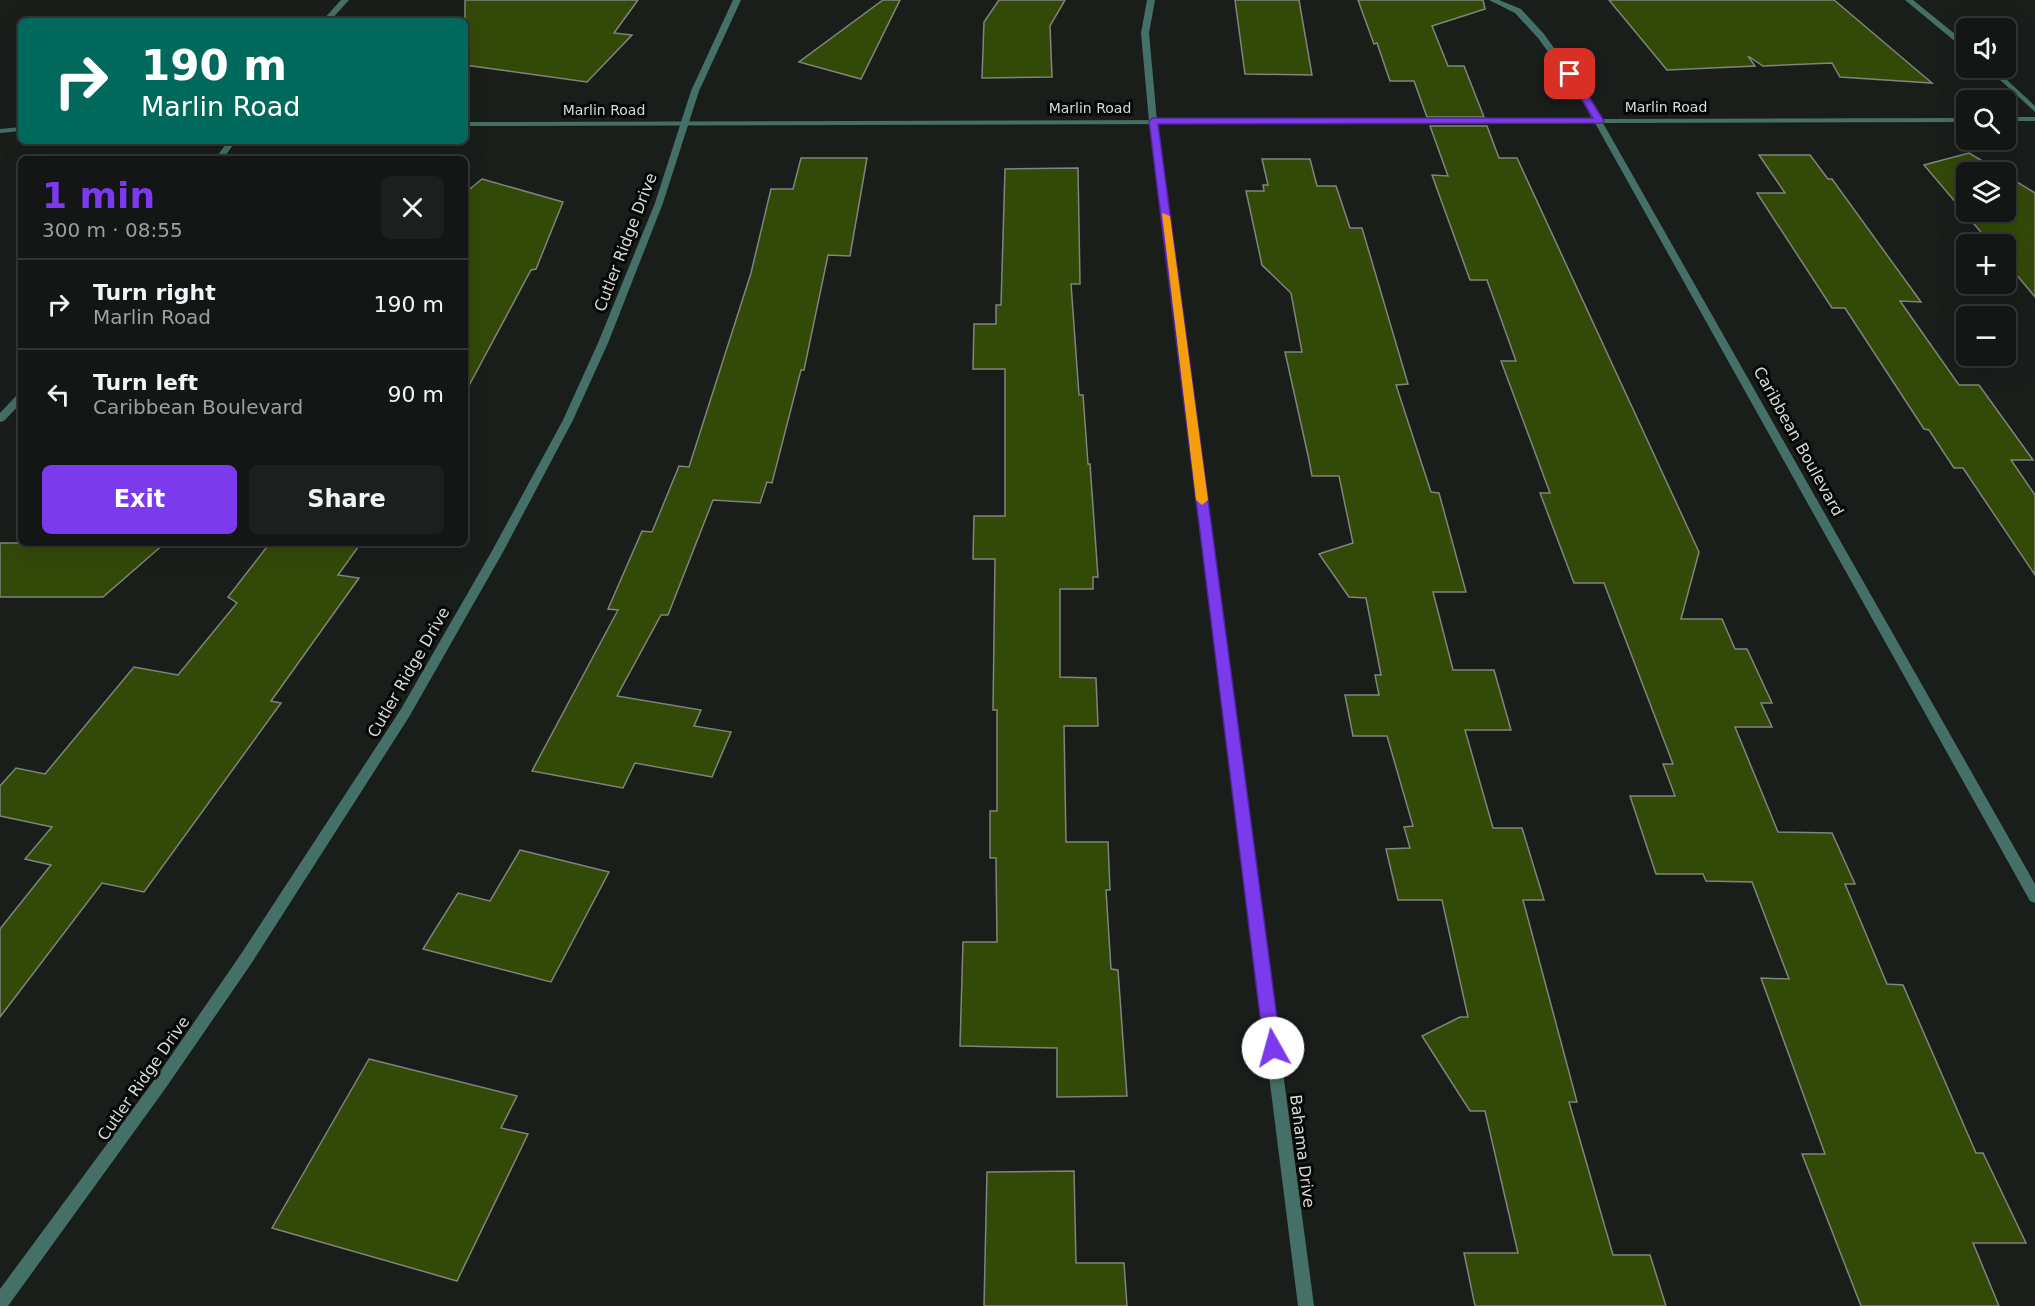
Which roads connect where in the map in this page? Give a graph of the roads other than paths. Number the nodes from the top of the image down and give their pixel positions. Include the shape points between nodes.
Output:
1 (345, 0) edge
2 (737, 0) edge
3 (1151, 0) edge
4 (1492, 0) edge
5 (1517, 0) edge
6 (1909, 0) edge
7 (1518, 11) junction
8 (329, 18) edge
9 (1956, 38) edge
10 (2001, 78) edge
11 (2035, 110) edge
12 (2016, 119) edge
13 (2035, 119) edge
14 (1956, 120) edge
15 (1153, 121) junction
16 (1599, 121) junction
17 (468, 124) edge
18 (685, 124) junction
19 (18, 129) edge
20 (0, 131) edge
21 (18, 400) edge
22 (0, 418) edge
23 (2035, 897) edge
24 (0, 1303) edge
25 (1306, 1306) edge

1 - 8 street
2 - 18 street, Cutler Ridge Drive via 694,91
3 - 15 street, Bahama Drive via 1145,33
4 - 7 street, Caribbean Boulevard
5 - 7 street
6 - 9 street
7 - 16 street, Caribbean Boulevard via 1570,74
10 - 11 street
12 - 13 street
14 - 16 street, Marlin Road
15 - 16 street, Marlin Road
15 - 18 street, Marlin Road
15 - 25 street, Bahama Drive
16 - 23 street, Caribbean Boulevard
17 - 18 street, Marlin Road
18 - 24 street, Cutler Ridge Drive via 640,256 568,420 405,713 246,959
19 - 20 street
21 - 22 street

